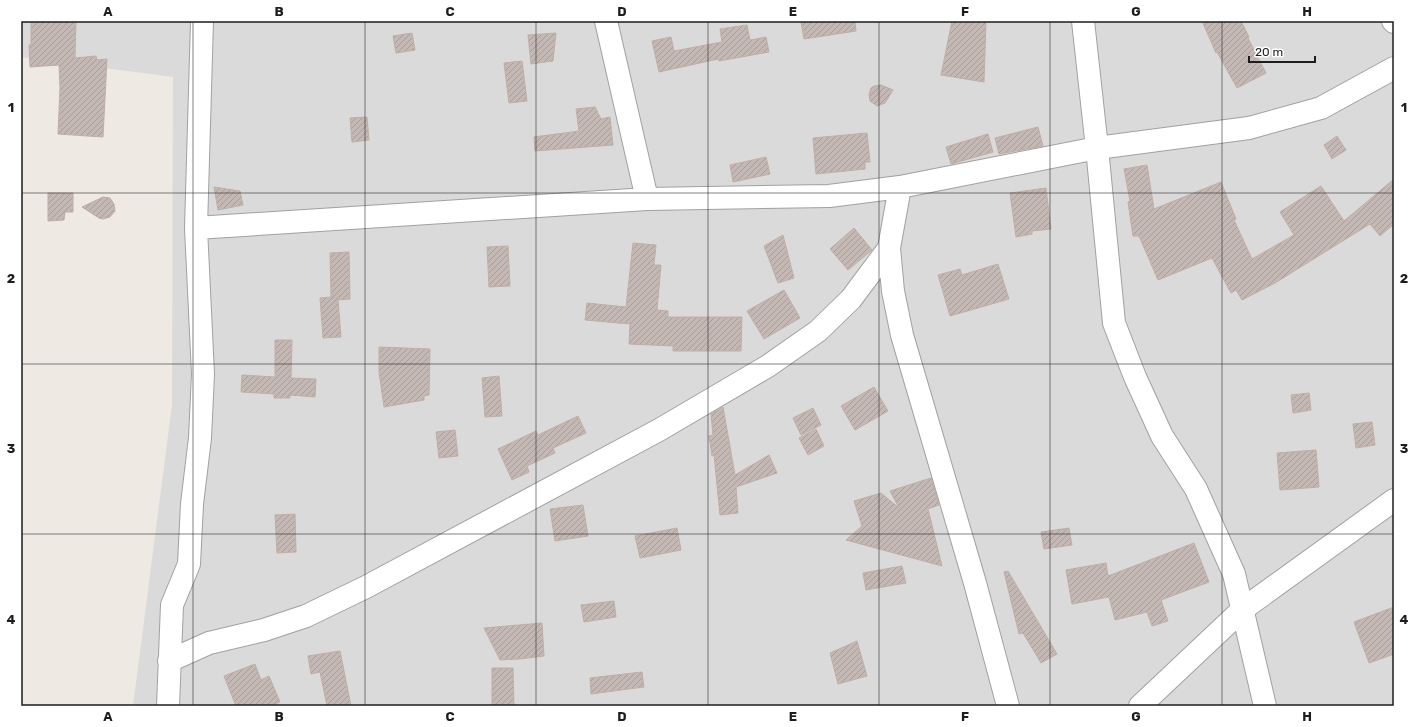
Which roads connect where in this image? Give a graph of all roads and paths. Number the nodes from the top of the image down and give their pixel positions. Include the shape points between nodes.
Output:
1 (202, 21) edge
2 (606, 21) edge
3 (1083, 21) edge
4 (1394, 68) edge
5 (1097, 148) junction
6 (900, 187) junction
7 (647, 199) junction
8 (196, 228) junction
9 (889, 248) junction
10 (1394, 500) edge
11 (1243, 609) junction
12 (169, 661) junction
13 (168, 706) edge
14 (1008, 706) edge
15 (1140, 706) edge
16 (1265, 706) edge

1 - 8 street
2 - 7 street
3 - 5 street
4 - 5 street via 1321,108 1249,128
5 - 6 street
5 - 11 street via 1114,323 1162,436 1196,489 1234,574
6 - 7 street via 829,196
6 - 9 street
7 - 8 street
8 - 12 street via 203,374 200,438 192,504 189,564 172,605
9 - 12 street via 851,299 818,331 768,366 659,430 366,587 306,616 264,630 209,643
9 - 14 street via 893,291 902,335 976,583
10 - 11 street
11 - 15 street
11 - 16 street
12 - 13 street

